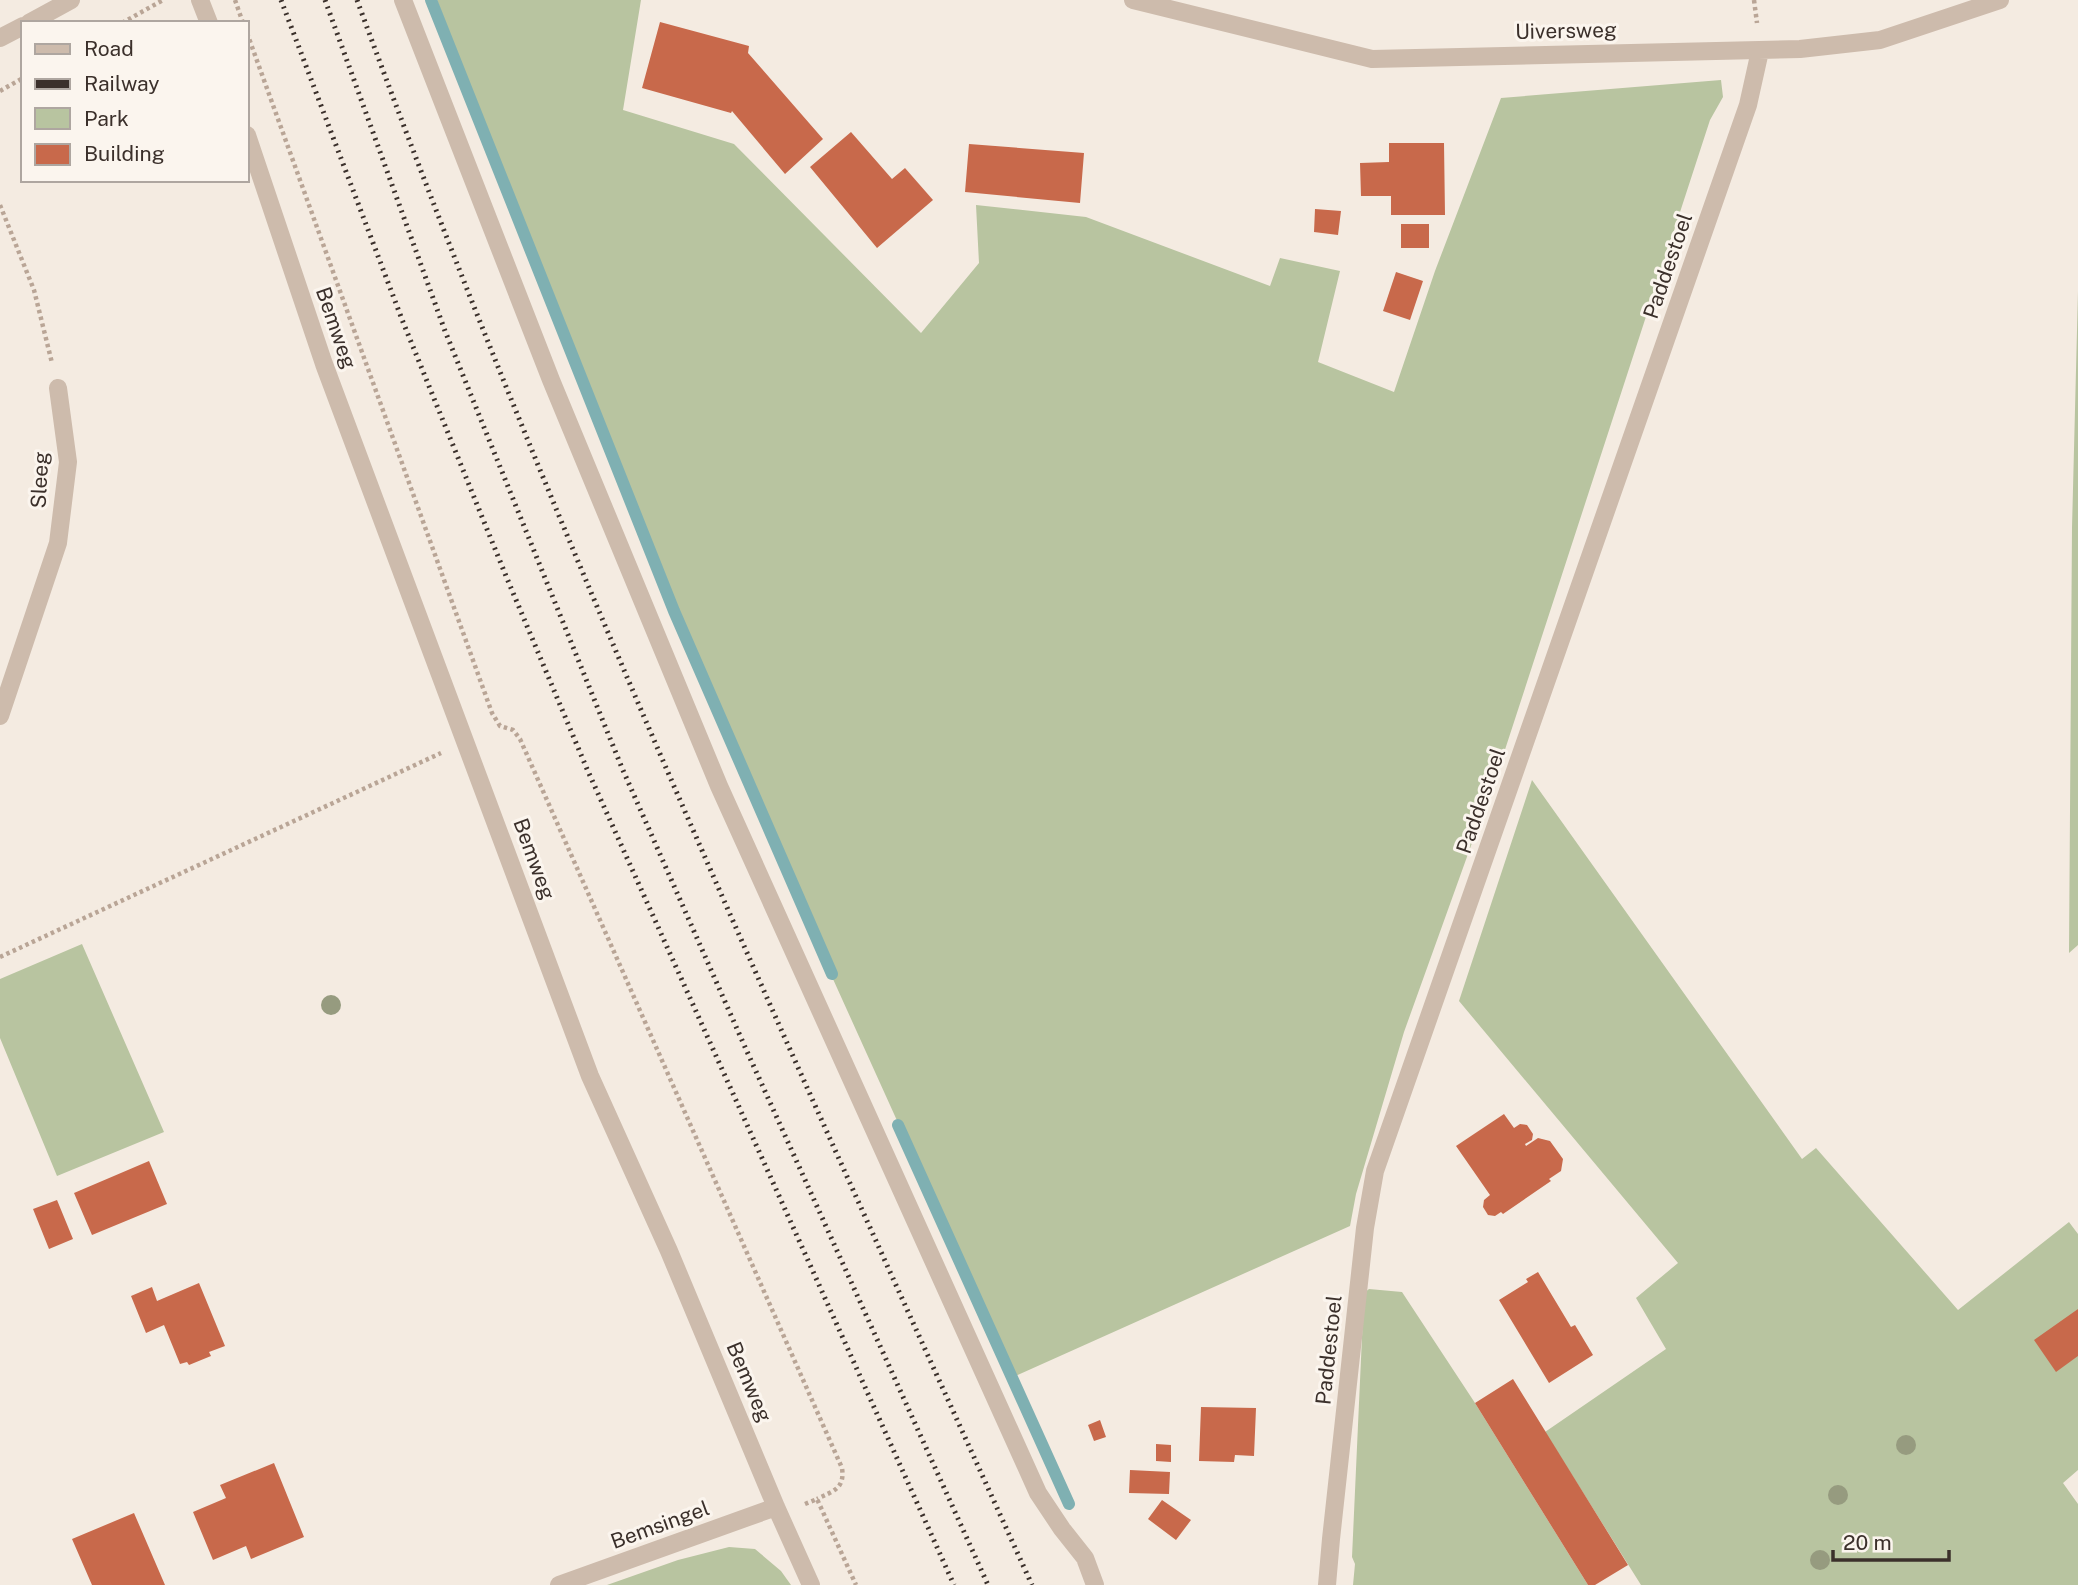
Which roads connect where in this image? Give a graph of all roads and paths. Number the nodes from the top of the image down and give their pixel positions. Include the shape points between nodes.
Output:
1 (71, 0) edge
2 (163, 0) edge
3 (200, 0) edge
4 (235, 0) edge
5 (403, 0) edge
6 (1133, 0) edge
7 (2000, 0) edge
8 (33, 21) edge
9 (126, 21) edge
10 (208, 21) edge
11 (242, 21) edge
12 (21, 27) edge
13 (248, 36) edge
14 (0, 38) edge
15 (1760, 51) junction
16 (21, 79) edge
17 (0, 90) edge
18 (248, 138) edge
19 (0, 205) edge
20 (58, 388) joint
21 (0, 716) edge
22 (466, 742) junction
23 (0, 957) edge
24 (817, 1499) junction
25 (778, 1511) junction
26 (559, 1585) edge
27 (811, 1585) edge
28 (856, 1585) edge
29 (1095, 1585) edge
30 (1327, 1585) edge

1 - 8 street
2 - 9 path
3 - 10 street
4 - 11 path
5 - 29 street via 551,380 719,786 1038,1493 1085,1558
6 - 15 street, Uiversweg via 1372,59
7 - 15 street, Uiversweg via 1880,40
12 - 14 street
13 - 24 path via 492,713 500,726 520,738 842,1468 843,1481 837,1489
15 - 30 street, Paddestoel via 1748,105 1375,1171
16 - 17 path
18 - 22 street, Bemweg via 329,377
19 - 20 path via 34,290
20 - 21 street, Sleeg via 68,462 58,543
22 - 23 path
22 - 25 street, Bemweg via 590,1076
24 - 25 path
24 - 28 path
25 - 26 street, Bemsingel
25 - 27 street, Bemweg

